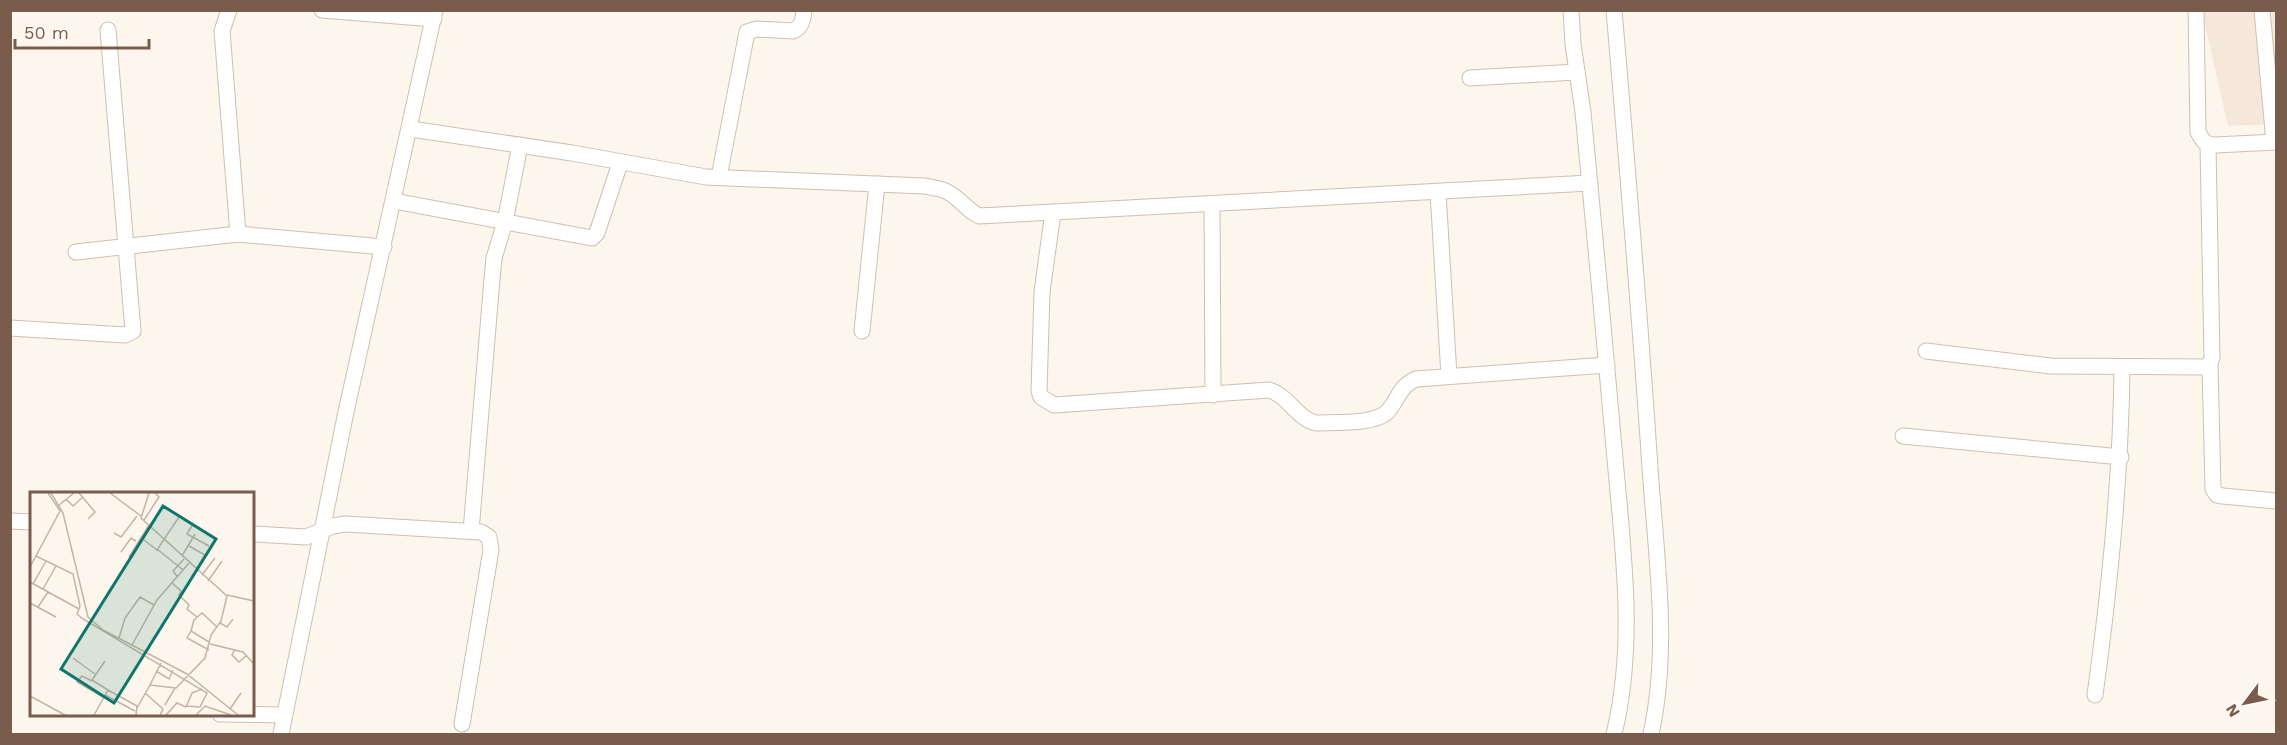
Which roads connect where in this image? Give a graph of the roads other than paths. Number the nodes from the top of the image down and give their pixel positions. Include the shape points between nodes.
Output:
1 (229, 10) edge
2 (322, 10) edge
3 (804, 10) edge
4 (1571, 10) edge
5 (1614, 10) edge
6 (2196, 10) edge
7 (2262, 10) edge
8 (435, 15) edge
9 (108, 30) dead end
10 (1577, 72) junction
11 (1470, 78) dead end
12 (411, 129) junction
13 (2275, 142) edge
14 (520, 145) junction
15 (2208, 145) junction
16 (620, 163) junction
17 (719, 177) junction
18 (1590, 183) junction
19 (877, 184) junction
20 (1438, 192) junction
21 (394, 201) junction
22 (1212, 204) junction
23 (1053, 212) junction
24 (505, 222) junction
25 (238, 234) junction
26 (127, 247) junction
27 (384, 247) junction
28 (76, 252) dead end
29 (10, 328) edge
30 (862, 331) dead end
31 (1926, 351) dead end
32 (1607, 364) junction
33 (2210, 364) junction
34 (2122, 367) junction
35 (1449, 376) junction
36 (1213, 394) junction
37 (1903, 436) dead end
38 (2121, 457) junction
39 (2277, 501) edge
40 (10, 521) edge
41 (30, 522) edge
42 (322, 530) junction
43 (471, 531) junction
44 (254, 534) edge
45 (2095, 695) dead end
46 (254, 715) edge
47 (284, 715) junction
48 (462, 724) dead end
49 (281, 735) edge
50 (1614, 735) edge
51 (1651, 735) edge

1 - 25 street via 222,31
2 - 8 street
3 - 17 street via 801,24 793,31 747,32
4 - 10 street
5 - 51 street via 1659,578 1660,673
6 - 15 street via 2198,132
7 - 13 street
8 - 12 street
9 - 26 street
10 - 11 street
10 - 18 street
12 - 14 street
12 - 21 street
13 - 15 street
14 - 16 street
14 - 24 street
15 - 33 street
16 - 17 street
16 - 24 street via 592,238
17 - 19 street
18 - 20 street
18 - 32 street
19 - 23 street via 944,190 979,216
19 - 30 street
20 - 22 street
20 - 35 street
21 - 24 street
21 - 27 street
22 - 23 street
22 - 36 street
23 - 36 street via 1040,315 1041,397 1054,405
24 - 43 street via 494,258
25 - 26 street
25 - 27 street
26 - 28 street
26 - 29 street via 134,332 125,335
27 - 42 street
31 - 34 street via 2051,366
32 - 35 street
32 - 50 street via 1625,576 1624,672
33 - 34 street via 2197,369
33 - 39 street via 2213,489 2217,495
34 - 38 street
35 - 36 street via 1408,382 1388,412 1368,420 1308,421 1283,397 1269,390
37 - 38 street
38 - 45 street
40 - 41 street
42 - 43 street via 345,524
42 - 44 street via 306,537
42 - 47 street
43 - 48 street via 489,537 491,550
46 - 47 street
47 - 49 street

